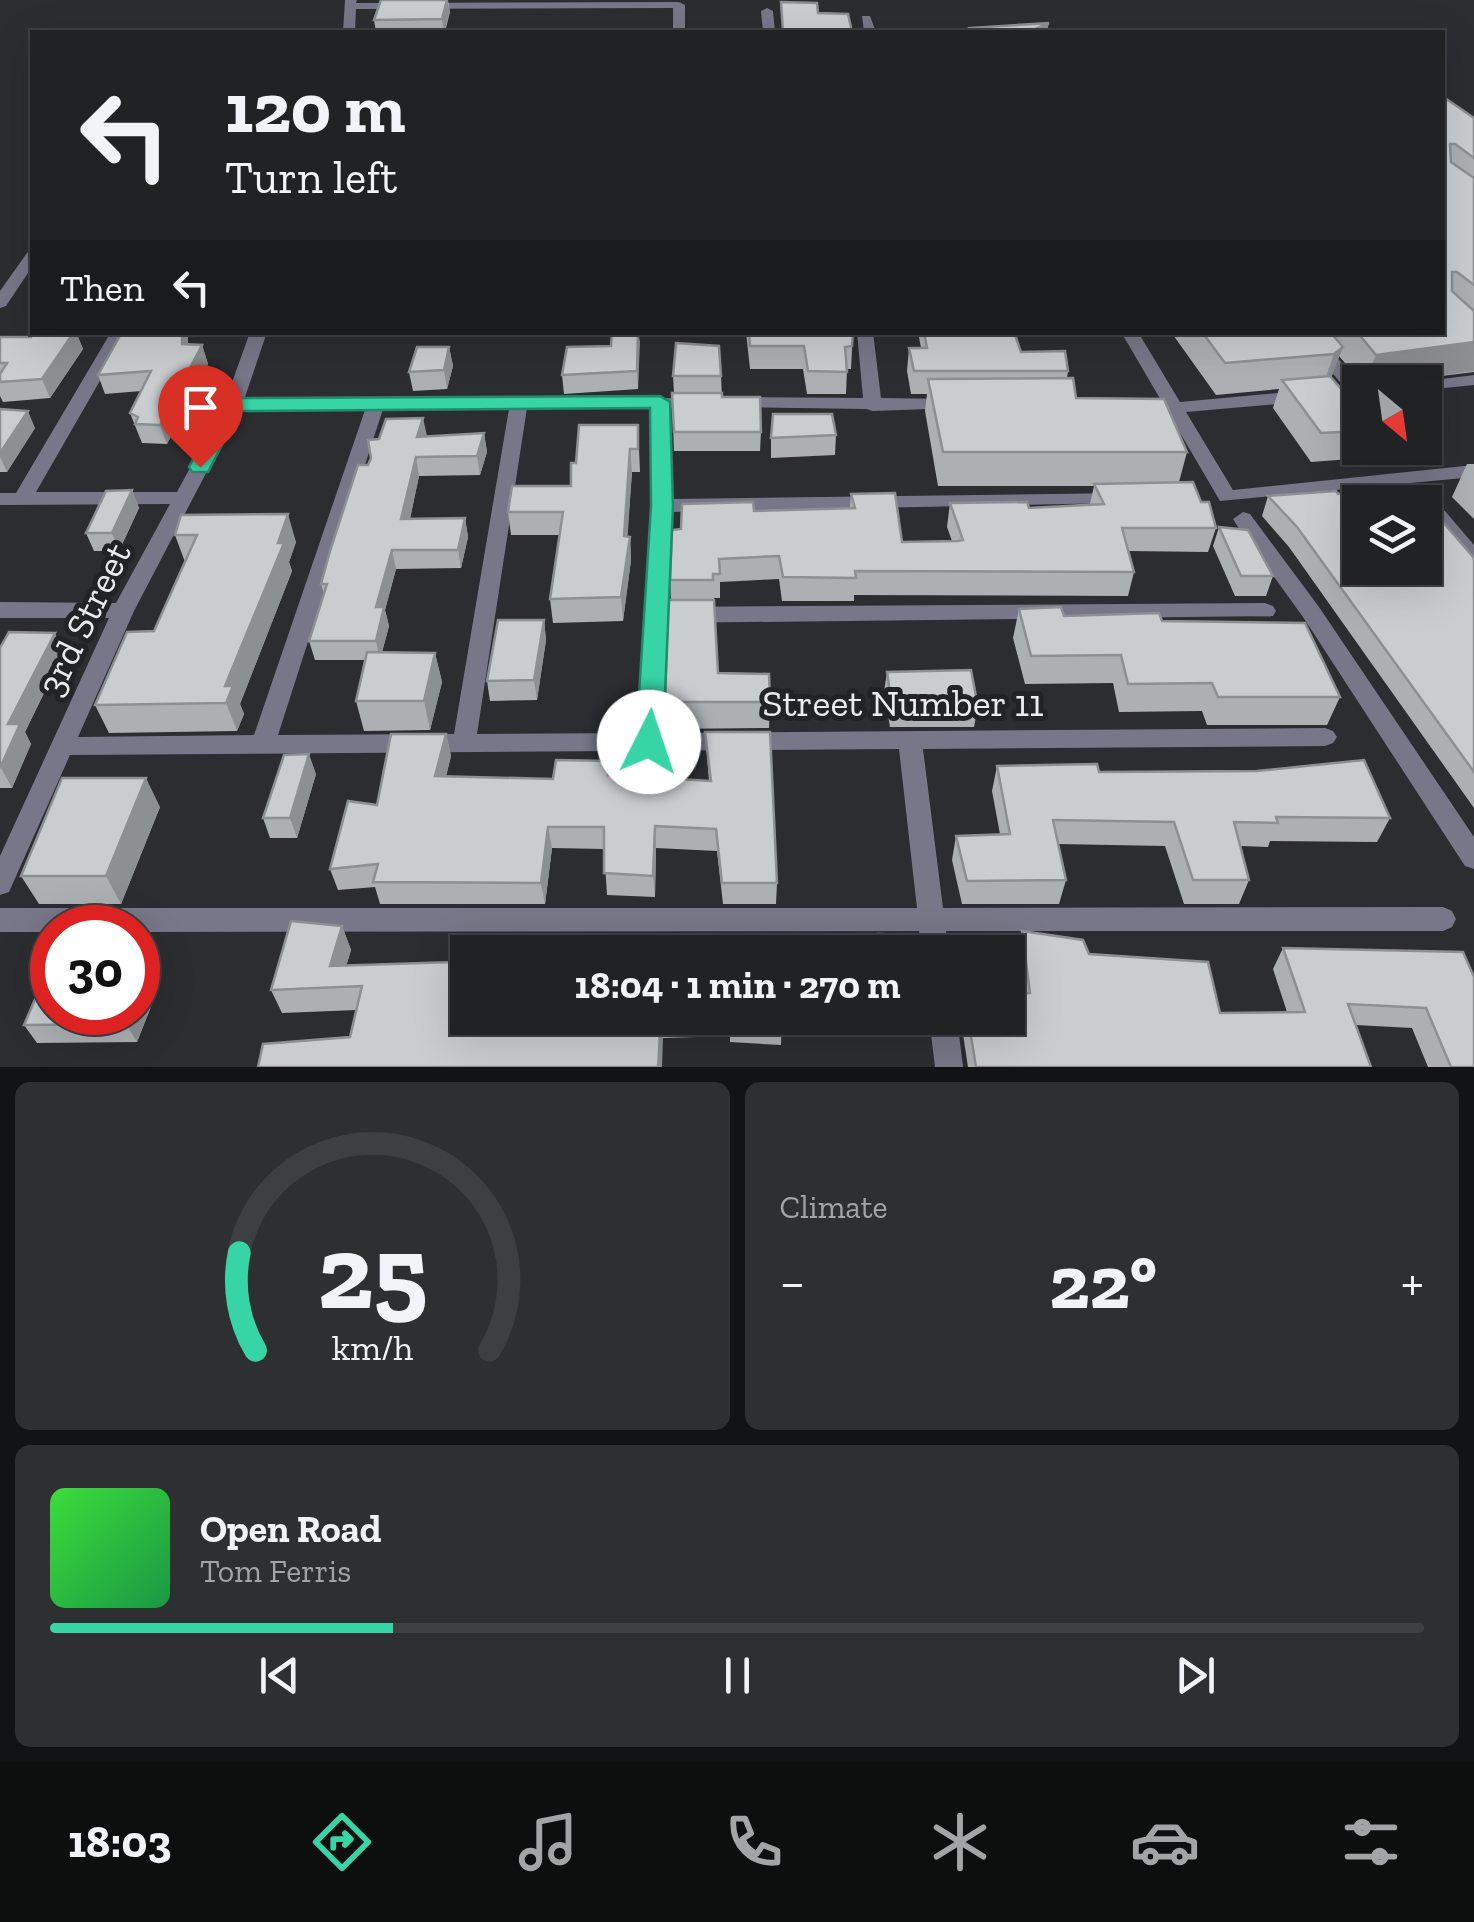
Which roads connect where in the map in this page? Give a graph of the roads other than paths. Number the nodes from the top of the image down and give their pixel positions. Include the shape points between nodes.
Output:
1 (563, 2) edge
2 (350, 3) edge
3 (767, 11) dead end
4 (866, 18) dead end
5 (349, 30) edge
6 (679, 30) edge
7 (770, 30) edge
8 (869, 30) edge
9 (30, 259) edge
10 (0, 303) edge
11 (118, 335) edge
12 (258, 335) edge
13 (865, 335) edge
14 (1131, 335) edge
15 (1309, 335) edge
16 (1342, 374) edge
17 (1474, 380) edge
18 (1442, 383) edge
19 (1342, 393) edge
20 (376, 402) junction
21 (519, 402) junction
22 (660, 402) junction
23 (232, 404) junction
24 (967, 404) edge
25 (873, 406) junction
26 (1174, 408) junction
27 (1474, 471) edge
28 (1130, 496) edge
29 (0, 498) edge
30 (24, 498) junction
31 (184, 498) junction
32 (662, 506) junction
33 (1242, 519) dead end
34 (1442, 521) edge
35 (1474, 558) edge
36 (0, 610) edge
37 (123, 611) junction
38 (1265, 611) dead end
39 (658, 614) junction
40 (1325, 737) dead end
41 (910, 740) junction
42 (649, 742) junction
43 (464, 745) junction
44 (62, 746) junction
45 (262, 746) junction
46 (1474, 858) edge
47 (0, 884) edge
48 (1443, 919) dead end
49 (0, 920) edge
50 (932, 922) junction
51 (933, 935) edge
52 (945, 1035) edge
53 (948, 1067) edge

1 - 2 street
1 - 6 street via 679,4
2 - 5 street
3 - 7 street
4 - 8 street
9 - 10 street
11 - 30 street
12 - 23 street, 3rd Street
13 - 25 street
14 - 26 street
15 - 16 street
17 - 18 street
19 - 26 street
20 - 21 street
20 - 23 street
20 - 45 street
21 - 22 street
21 - 43 street
22 - 25 street
22 - 32 street
23 - 31 street, 3rd Street
24 - 25 street
26 - 27 street via 1227,497
28 - 32 street
29 - 30 street
30 - 31 street
31 - 37 street, 3rd Street
32 - 39 street
33 - 46 street
34 - 35 street
36 - 37 street
37 - 44 street, 3rd Street
38 - 39 street
39 - 42 street
40 - 41 street, Street Number 11
41 - 42 street, Street Number 11
41 - 50 street
42 - 43 street, Street Number 11
43 - 45 street, Street Number 11
44 - 45 street, Street Number 11
44 - 47 street, 3rd Street
48 - 50 street
49 - 50 street
50 - 51 street
52 - 53 street

